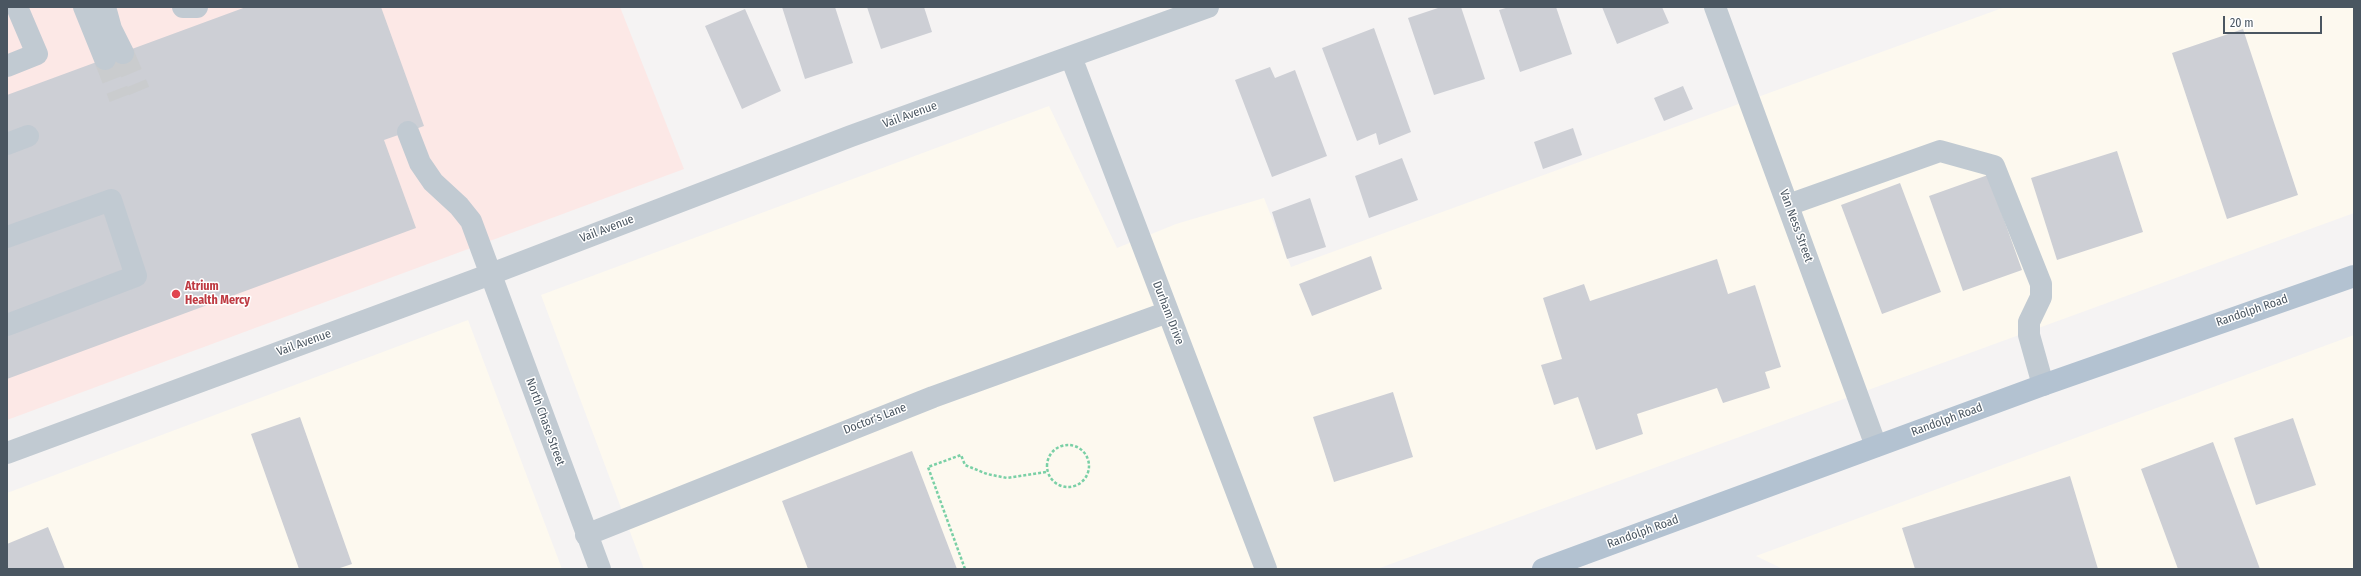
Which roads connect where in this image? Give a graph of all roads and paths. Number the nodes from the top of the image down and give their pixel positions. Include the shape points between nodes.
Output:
1 (17, 7) edge
2 (84, 7) edge
3 (105, 7) edge
4 (183, 7) edge
5 (198, 7) edge
6 (1208, 7) edge
7 (1715, 7) edge
8 (1071, 57) junction
9 (7, 66) edge
10 (408, 132) dead end
11 (28, 136) dead end
12 (7, 144) edge
13 (1788, 204) junction
14 (7, 237) edge
15 (490, 274) junction
16 (2354, 276) edge
17 (1168, 312) junction
18 (7, 325) edge
19 (2043, 385) junction
20 (1876, 446) junction
21 (7, 453) edge
22 (1046, 472) junction
23 (586, 535) junction
24 (600, 569) edge
25 (965, 569) edge
26 (1266, 569) edge
27 (1543, 569) edge

1 - 9 street via 37,54
2 - 3 street via 114,56
4 - 5 street
6 - 8 street, Vail Avenue
7 - 13 street, Van Ness Street
8 - 15 street, Vail Avenue via 851,136
8 - 17 street, Durham Drive
10 - 15 street, North Chase Street via 420,162 433,182 471,221
11 - 12 street
13 - 19 street via 1940,151 1994,166 2041,284 2041,297 2029,322 2029,335
13 - 20 street, Van Ness Street
14 - 18 street via 111,200 136,276
15 - 21 street, Vail Avenue
15 - 23 street, North Chase Street
16 - 19 main road, Randolph Road
17 - 23 street, Doctor's Lane via 933,397
17 - 26 street, Durham Drive
19 - 20 main road, Randolph Road
20 - 27 main road, Randolph Road
22 - 22 path via 1050,479 1060,486 1071,487 1082,481 1088,471 1088,460 1084,452 1076,446 1066,446 1053,452
22 - 25 path via 1007,478 987,474 965,465 961,455 928,467
23 - 24 street, North Chase Street

